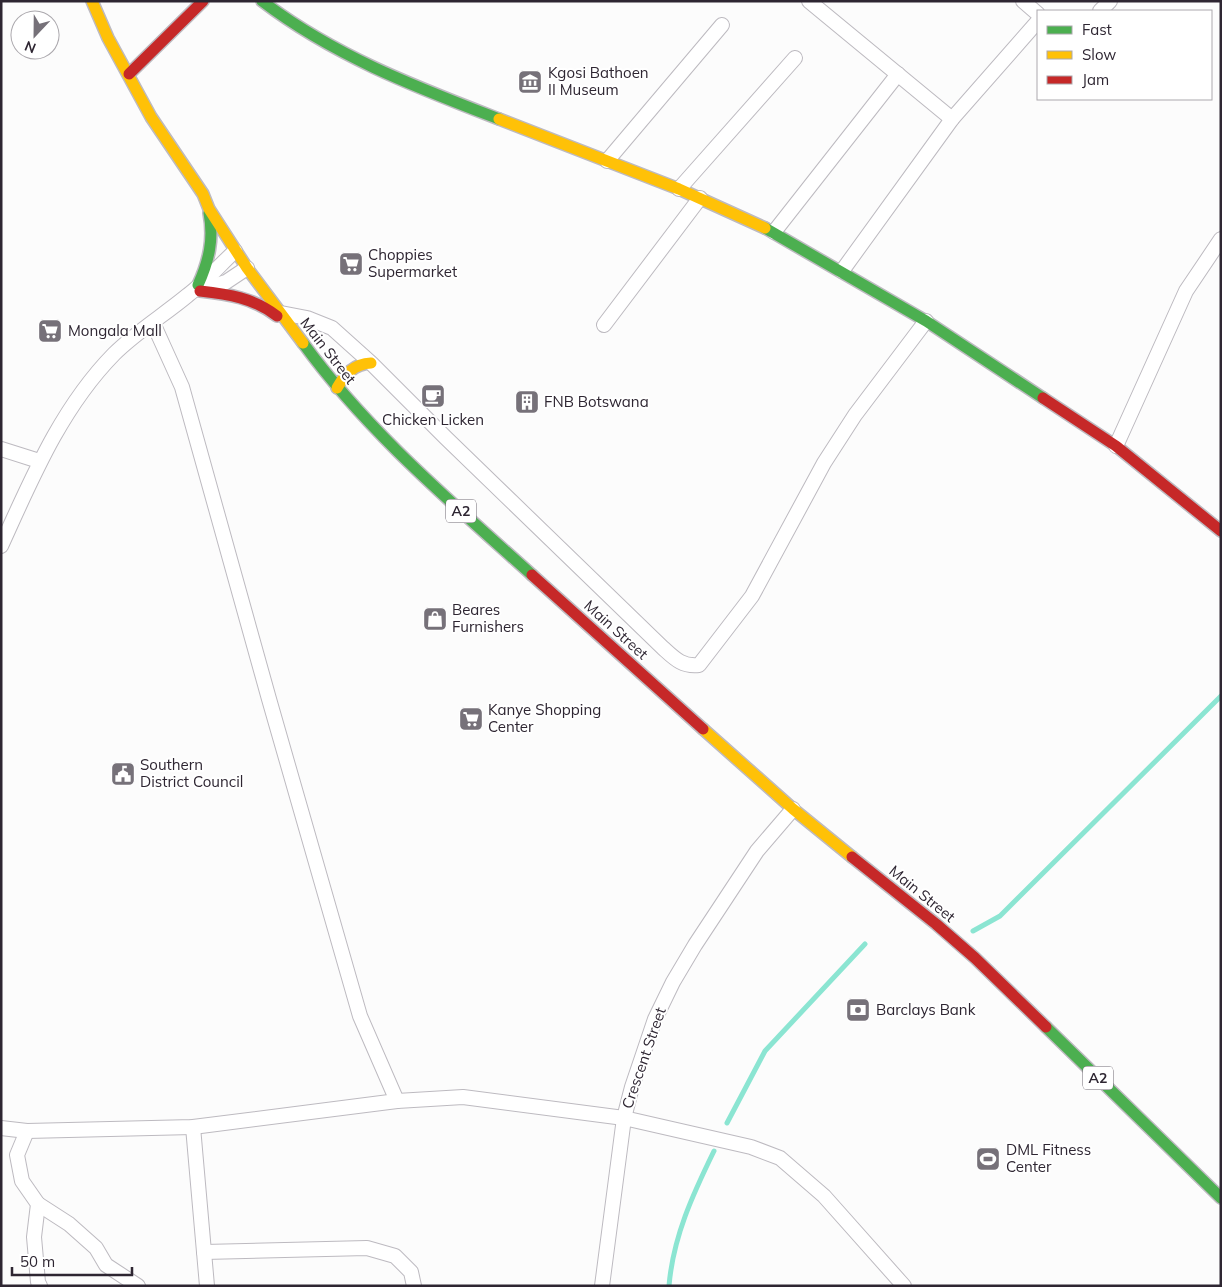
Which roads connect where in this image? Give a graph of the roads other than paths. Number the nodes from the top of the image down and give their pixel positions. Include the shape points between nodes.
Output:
1 (92, 1) edge
2 (203, 1) edge
3 (262, 1) edge
4 (810, 1) edge
5 (1023, 1) edge
6 (1110, 1) edge
7 (1101, 10) edge
8 (1037, 13) edge
9 (1037, 22) edge
10 (722, 25) dead end
11 (795, 58) dead end
12 (129, 74) junction
13 (898, 74) junction
14 (952, 119) junction
15 (607, 161) junction
16 (679, 189) junction
17 (700, 198) junction
18 (209, 209) junction
19 (774, 232) junction
20 (1221, 239) edge
21 (235, 251) junction
22 (247, 268) junction
23 (842, 272) junction
24 (196, 290) junction
25 (280, 313) junction
26 (926, 321) junction
27 (153, 323) junction
28 (604, 325) dead end
29 (290, 327) junction
30 (371, 363) junction
31 (338, 388) junction
32 (1116, 446) junction
33 (1, 449) edge
34 (39, 461) junction
35 (1221, 531) edge
36 (1, 546) edge
37 (793, 809) junction
38 (397, 1101) junction
39 (624, 1118) junction
40 (1, 1128) edge
41 (193, 1128) junction
42 (27, 1130) junction
43 (1221, 1198) edge
44 (38, 1204) junction
45 (204, 1252) junction
46 (40, 1286) edge
47 (138, 1286) edge
48 (207, 1286) edge
49 (414, 1286) edge
50 (602, 1286) edge
51 (904, 1286) edge

1 - 12 main road, Main Street / A2
2 - 12 main road
3 - 15 main road via 303,30 373,69
4 - 13 street
5 - 8 street
6 - 7 street
9 - 14 street
10 - 15 street
11 - 16 street
12 - 18 main road, Main Street / A2
13 - 14 street
13 - 19 street
14 - 23 street
15 - 16 main road
16 - 17 main road
17 - 19 main road
17 - 28 street
18 - 21 main road, Main Street / A2
18 - 24 main road via 213,234
19 - 23 main road
20 - 32 street via 1186,290
21 - 22 main road, Main Street / A2
21 - 24 street
22 - 24 street via 226,282
22 - 25 main road, Main Street / A2
23 - 26 main road
24 - 27 street
24 - 29 main road via 230,294 252,301
25 - 29 main road, Main Street / A2
25 - 30 street via 308,318 332,328
26 - 30 street via 855,415 824,463 752,596 699,665 689,666 663,648
26 - 32 main road
27 - 34 street via 113,355 62,422
27 - 38 street via 182,387 360,1016
29 - 31 main road, Main Street / A2
30 - 31 main road via 349,370
31 - 37 main road, Main Street / A2 via 422,476
32 - 35 main road
33 - 34 street
34 - 36 street
37 - 39 street, Crescent Street via 757,851 673,982 655,1019
37 - 43 main road, Main Street / A2 via 975,958
38 - 39 street via 463,1097
38 - 41 street
39 - 50 street, Crescent Street
39 - 51 street via 751,1146 780,1158 824,1196
40 - 42 street
41 - 42 street
41 - 45 street
42 - 44 street via 17,1154 22,1181
44 - 46 street via 34,1237
44 - 47 street via 69,1224 96,1248 106,1265
45 - 48 street
45 - 49 street via 367,1248 395,1256 411,1272

